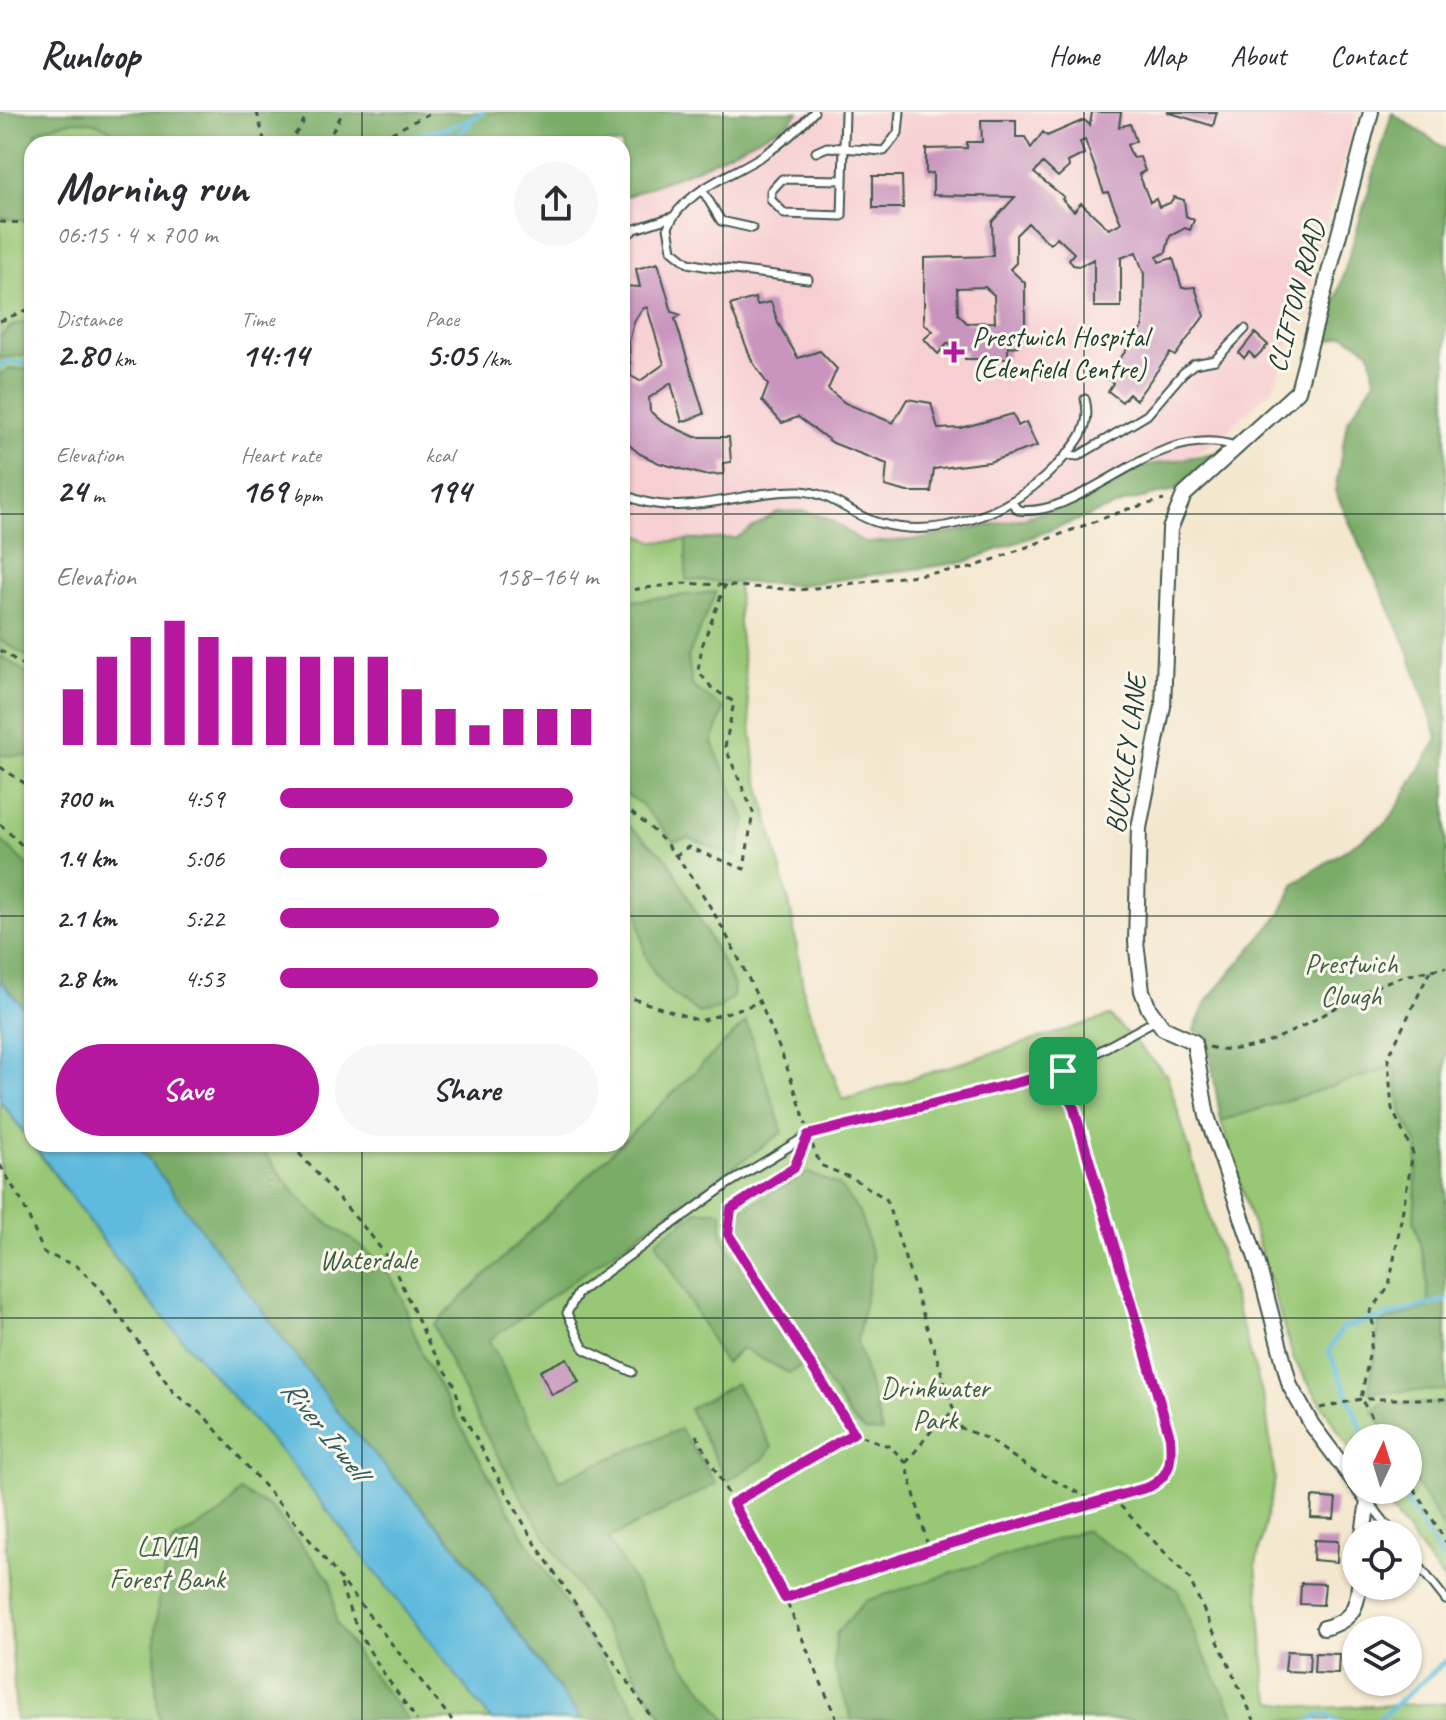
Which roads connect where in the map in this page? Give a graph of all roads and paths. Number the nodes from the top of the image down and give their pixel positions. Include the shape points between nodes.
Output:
1 (257, 112) edge
2 (307, 112) edge
3 (343, 112) edge
4 (432, 112) edge
5 (814, 112) edge
6 (845, 112) edge
7 (900, 112) edge
8 (1371, 112) edge
9 (263, 136) edge
10 (294, 136) edge
11 (331, 136) edge
12 (386, 136) edge
13 (843, 147) junction
14 (816, 152) dead end
15 (843, 180) junction
16 (703, 191) junction
17 (672, 217) junction
18 (0, 222) edge
19 (24, 223) edge
20 (752, 228) dead end
21 (630, 233) edge
22 (808, 279) dead end
23 (24, 311) edge
24 (0, 321) edge
25 (1245, 329) dead end
26 (1085, 399) dead end
27 (1237, 447) junction
28 (1066, 455) junction
29 (630, 495) edge
30 (1184, 495) junction
31 (1012, 503) junction
32 (726, 584) junction
33 (630, 590) edge
34 (0, 650) edge
35 (24, 666) edge
36 (0, 767) edge
37 (24, 783) edge
38 (630, 811) edge
39 (0, 824) edge
40 (24, 847) edge
41 (675, 856) junction
42 (1446, 967) edge
43 (1430, 971) junction
44 (630, 998) edge
45 (758, 1003) junction
46 (1156, 1020) junction
47 (1194, 1042) junction
48 (1063, 1071) junction
49 (808, 1135) junction
50 (298, 1152) edge
51 (0, 1165) edge
52 (632, 1372) dead end
53 (1361, 1399) junction
54 (1446, 1399) edge
55 (954, 1411) junction
56 (1306, 1414) junction
57 (1376, 1424) edge
58 (854, 1433) junction
59 (696, 1435) dead end
60 (906, 1463) junction
61 (1342, 1464) edge
62 (1112, 1497) junction
63 (1095, 1501) junction
64 (1422, 1502) edge
65 (733, 1503) junction
66 (1371, 1504) edge
67 (1383, 1520) edge
68 (1446, 1542) edge
69 (929, 1550) junction
70 (1422, 1570) edge
71 (340, 1581) junction
72 (785, 1598) junction
73 (1356, 1600) edge
74 (1446, 1600) edge
75 (1324, 1628) dead end
76 (417, 1720) edge
77 (452, 1720) edge
78 (653, 1720) edge
79 (837, 1720) edge
80 (1254, 1720) edge

1 - 9 path
2 - 10 path
3 - 11 path
4 - 12 path
5 - 16 lane via 765,154
6 - 13 lane
7 - 13 lane via 898,133 884,151
8 - 27 street, CLIFTON ROAD via 1298,391
13 - 14 lane
13 - 15 lane
15 - 15 lane via 842,216 785,214 771,200 771,191 782,179
16 - 17 lane
16 - 20 lane via 721,221
17 - 21 lane
17 - 22 lane via 672,250 688,263
18 - 19 path
23 - 24 path
25 - 28 lane via 1215,360 1194,364 1183,373 1147,415 1078,456
26 - 28 lane via 1087,425
27 - 30 street, CLIFTON ROAD
27 - 31 lane via 1181,446 1133,462 1047,506 1026,511
28 - 31 lane
29 - 31 lane via 670,505 803,491 837,500 879,524 902,527 953,523
30 - 32 path via 1128,509 971,568 800,590
30 - 46 street, BUCKLEY LANE via 1170,529 1163,706 1136,870 1138,969
32 - 33 path
32 - 41 path via 698,671 734,702 725,747 753,812 744,869 688,847
34 - 35 path
36 - 37 path
38 - 41 path
39 - 40 path
41 - 45 path via 721,928
42 - 43 path
43 - 47 path via 1391,980 1271,1040 1231,1052
43 - 53 path via 1388,1058 1392,1109 1413,1153 1389,1287 1370,1312 1374,1328
44 - 45 path via 700,1021
45 - 49 path
46 - 47 street
46 - 48 lane
47 - 56 street via 1207,1116 1258,1264 1290,1386
48 - 49 lane
48 - 62 path via 1170,1437 1172,1461 1163,1480
49 - 52 lane via 728,1184 578,1293 567,1313 584,1349
49 - 55 path via 820,1165 886,1199
49 - 58 path via 794,1168 731,1209 728,1234
50 - 78 path via 392,1264 454,1384 463,1415 533,1540
51 - 71 path via 44,1253 77,1266 101,1289 174,1393 205,1417
53 - 54 path
53 - 56 path via 1327,1404
53 - 57 path
55 - 60 path
55 - 63 path via 959,1427
56 - 61 street
58 - 60 path via 891,1447
58 - 65 path
59 - 65 path
60 - 69 path
62 - 63 path
62 - 80 path via 1189,1578
63 - 69 path
64 - 68 path
65 - 72 path
66 - 67 lane
69 - 72 path
70 - 74 lane
71 - 76 path via 359,1634
71 - 77 path
72 - 79 path
73 - 75 street via 1343,1622

